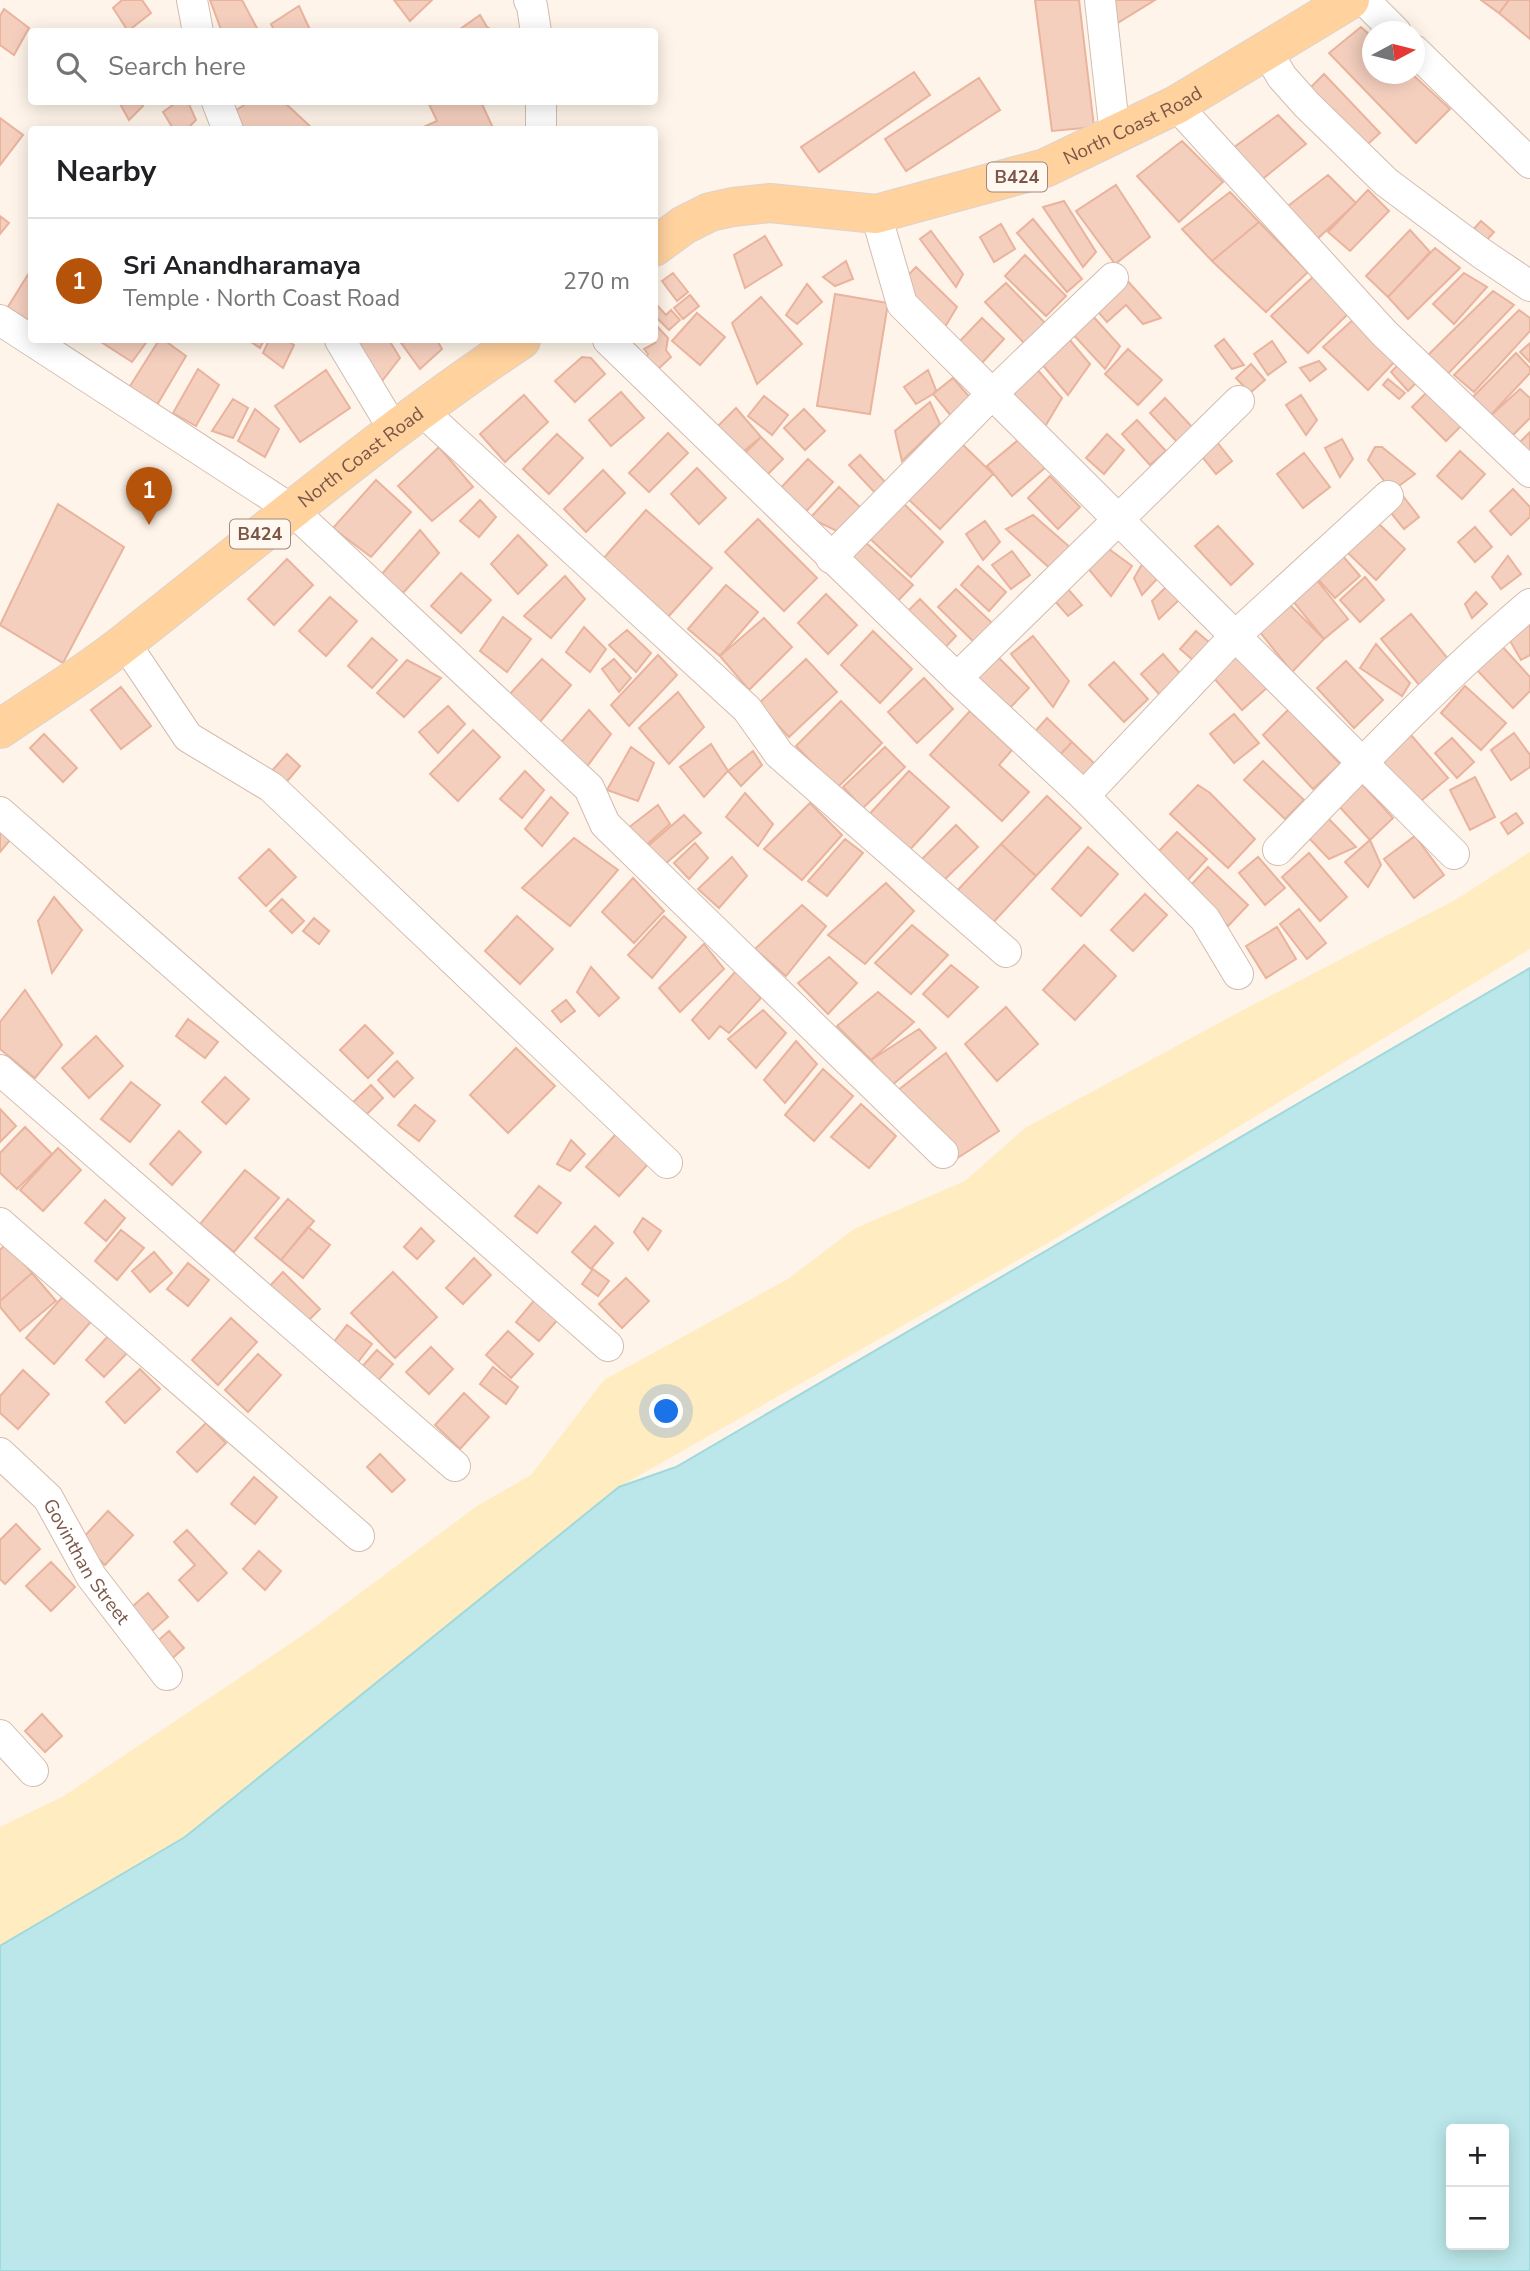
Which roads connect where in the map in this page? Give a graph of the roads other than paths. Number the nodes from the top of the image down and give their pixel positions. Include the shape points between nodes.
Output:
1 (192, 0) edge
2 (529, 0) edge
3 (1100, 0) edge
4 (1350, 0) edge
5 (1364, 0) edge
6 (1385, 21) edge
7 (197, 28) edge
8 (535, 28) edge
9 (1266, 50) junction
10 (1425, 60) edge
11 (218, 105) edge
12 (541, 105) edge
13 (1176, 105) junction
14 (226, 126) edge
15 (541, 126) edge
16 (1115, 135) junction
17 (1530, 163) edge
18 (876, 214) junction
19 (658, 244) edge
20 (1113, 278) dead end
21 (1530, 286) edge
22 (0, 320) edge
23 (28, 338) edge
24 (35, 343) edge
25 (343, 343) edge
26 (516, 343) edge
27 (611, 343) edge
28 (992, 394) junction
29 (1239, 401) dead end
30 (407, 420) junction
31 (1530, 472) edge
32 (1388, 496) dead end
33 (291, 509) junction
34 (1118, 519) junction
35 (831, 558) junction
36 (1530, 604) edge
37 (1235, 636) junction
38 (125, 643) junction
39 (957, 678) junction
40 (0, 729) edge
41 (1362, 762) junction
42 (1084, 796) junction
43 (0, 812) edge
44 (1278, 850) dead end
45 (1454, 854) dead end
46 (1006, 952) dead end
47 (1238, 974) dead end
48 (0, 1070) edge
49 (943, 1153) dead end
50 (667, 1163) dead end
51 (0, 1223) edge
52 (608, 1346) dead end
53 (0, 1453) edge
54 (455, 1466) dead end
55 (359, 1536) dead end
56 (167, 1675) dead end
57 (0, 1735) edge
58 (33, 1771) dead end

1 - 7 street
2 - 8 street
3 - 16 street
4 - 9 main road, North Coast Road / B424
5 - 6 street
9 - 13 main road, North Coast Road / B424
9 - 21 street via 1307,105 1386,182
10 - 17 street
11 - 14 street
12 - 15 street
13 - 16 main road, North Coast Road / B424
13 - 31 street via 1384,333
16 - 18 main road, North Coast Road / B424 via 1045,168
18 - 19 main road, North Coast Road / B424 via 770,203 733,207 710,212
18 - 28 street via 902,304
20 - 28 street
22 - 23 street
24 - 33 street
25 - 30 street
26 - 30 main road, North Coast Road / B424
27 - 35 street
28 - 34 street
28 - 35 street
29 - 34 street
30 - 33 main road, North Coast Road / B424
30 - 46 street via 747,709 779,754
32 - 37 street
33 - 38 main road, North Coast Road / B424
33 - 49 street via 589,788 605,824
34 - 37 street
34 - 39 street
35 - 39 street
36 - 41 street
37 - 41 street
37 - 42 street
38 - 40 main road, North Coast Road / B424
38 - 50 street via 188,737 271,788
39 - 42 street
41 - 44 street
41 - 45 street
42 - 47 street via 1205,919
43 - 52 street
48 - 54 street
51 - 55 street
53 - 56 street, Govinthan Street via 48,1499 91,1576
57 - 58 street

